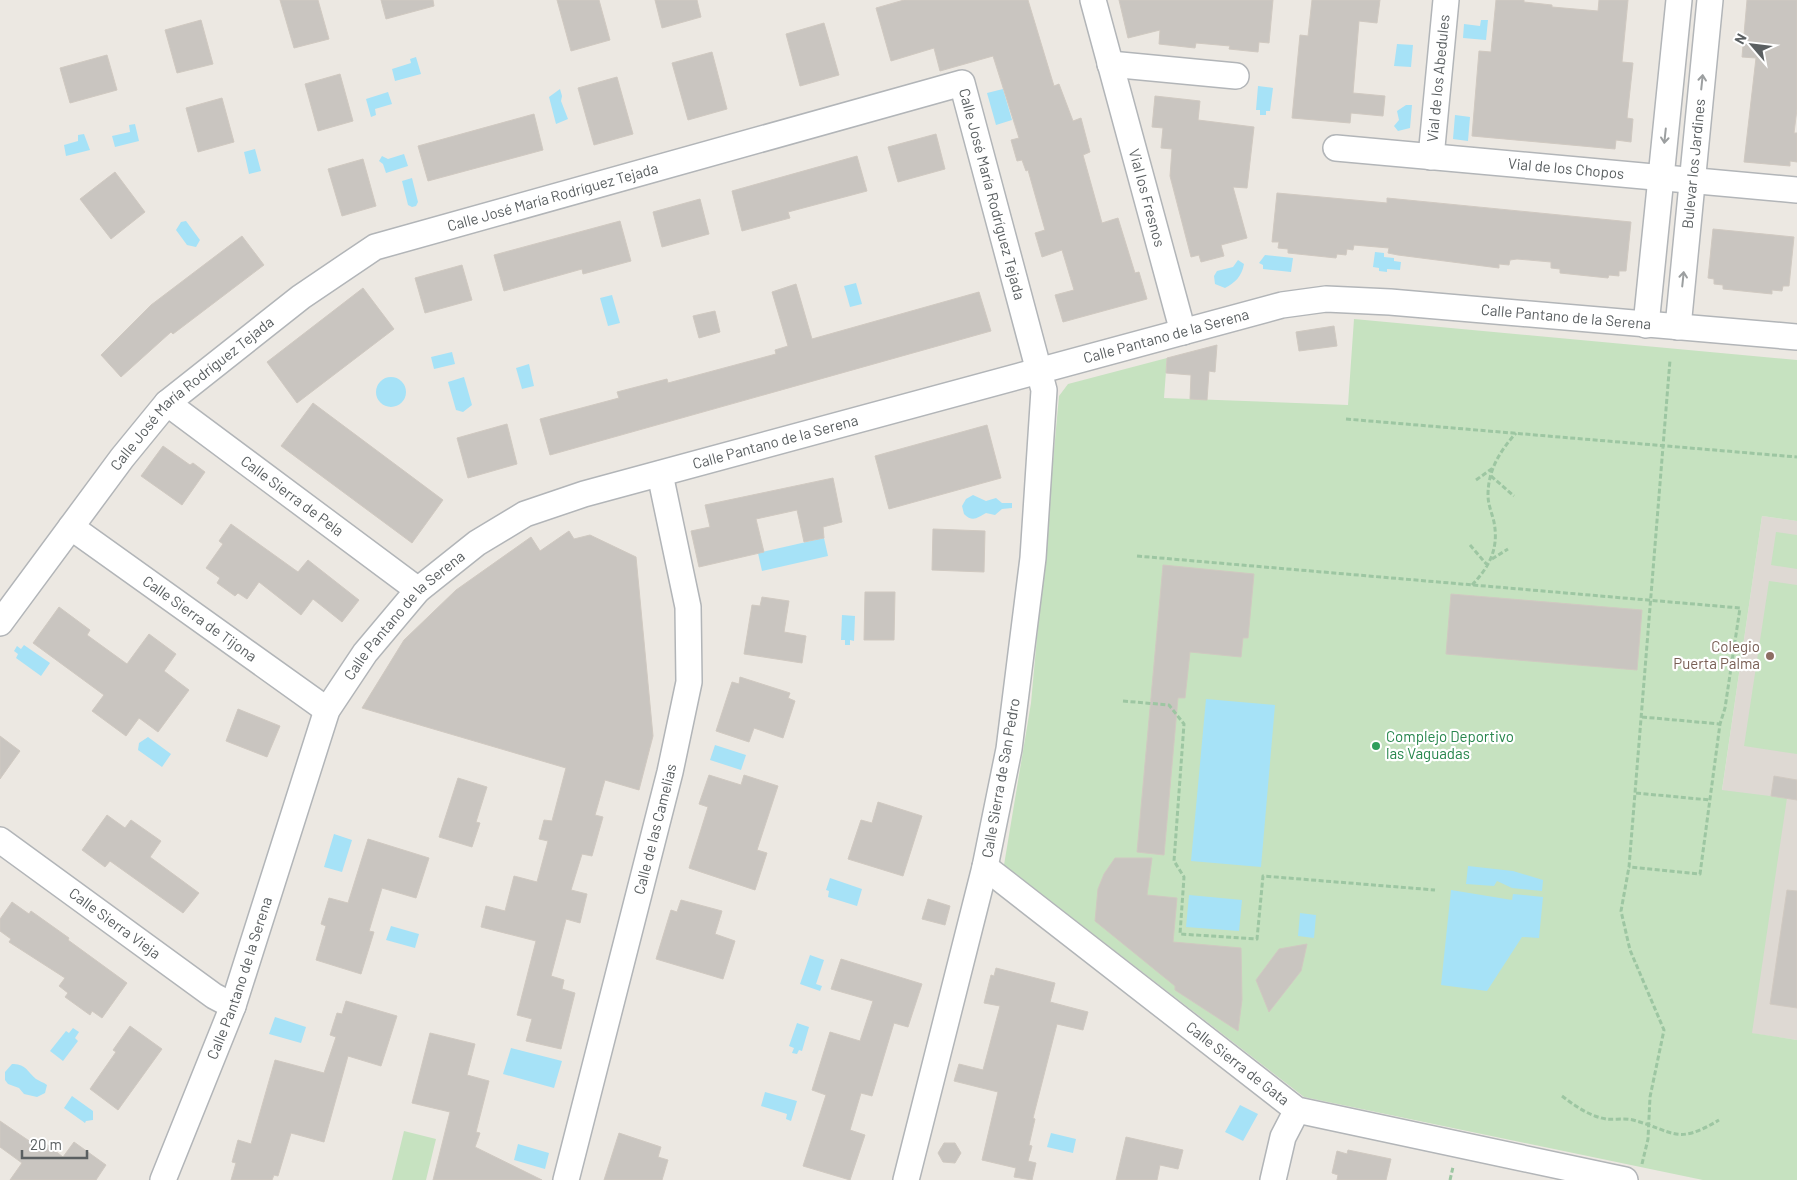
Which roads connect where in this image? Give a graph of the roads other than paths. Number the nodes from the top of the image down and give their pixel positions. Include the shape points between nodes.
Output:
1 (1093, 0) edge
2 (1446, 0) edge
3 (1678, 0) edge
4 (1710, 0) edge
5 (1110, 64) junction
6 (1236, 76) dead end
7 (1336, 148) dead end
8 (1431, 157) junction
9 (1661, 178) junction
10 (1692, 180) junction
11 (1797, 190) edge
12 (1646, 325) junction
13 (1678, 327) junction
14 (1183, 332) junction
15 (1797, 337) edge
16 (1040, 369) junction
17 (167, 403) junction
18 (660, 474) junction
19 (71, 527) junction
20 (418, 590) junction
21 (0, 623) edge
22 (328, 710) junction
23 (0, 840) edge
24 (984, 867) junction
25 (233, 1006) junction
26 (1297, 1110) junction
27 (1633, 1176) edge
28 (163, 1180) edge
29 (566, 1180) edge
30 (906, 1180) edge
31 (1273, 1180) edge

1 - 5 street, Vial los Fresnos
2 - 8 street, Vial de los Abedules
3 -> 9 street
10 -> 4 street, Bulevar los Jardines
5 - 6 street
5 - 14 street, Vial los Fresnos
7 - 8 street, Vial de los Chopos
8 - 9 street, Vial de los Chopos
9 - 10 street, Vial de los Chopos
9 - 12 street
10 - 11 street, Vial de los Chopos
13 -> 10 street, Bulevar los Jardines
12 - 13 street, Calle Pantano de la Serena
12 - 14 street, Calle Pantano de la Serena via 1326,299 1282,305
13 - 15 street, Calle Pantano de la Serena
14 - 16 street, Calle Pantano de la Serena
16 - 17 street, Calle José María Rodríguez Tejada via 962,83 375,247 302,297
16 - 18 street, Calle Pantano de la Serena
16 - 24 street, Calle Sierra de San Pedro via 1044,390 1034,558 1008,749
17 - 19 street, Calle José María Rodríguez Tejada
17 - 20 street, Calle Sierra de Pela
18 - 20 street, Calle Pantano de la Serena via 525,514 477,543
18 - 29 street, Calle de las Camelias via 688,607 689,682 670,772
19 - 21 street, Calle José María Rodríguez Tejada
19 - 22 street, Calle Sierra de Tijona
20 - 22 street, Calle Pantano de la Serena via 365,653
22 - 25 street, Calle Pantano de la Serena
23 - 25 street, Calle Sierra Vieja via 214,996
24 - 26 street, Calle Sierra de Gata
24 - 30 street, Calle Sierra de San Pedro
25 - 28 street, Calle Pantano de la Serena
26 - 27 street, Calle Sierra de Gata
26 - 31 street via 1283,1138

